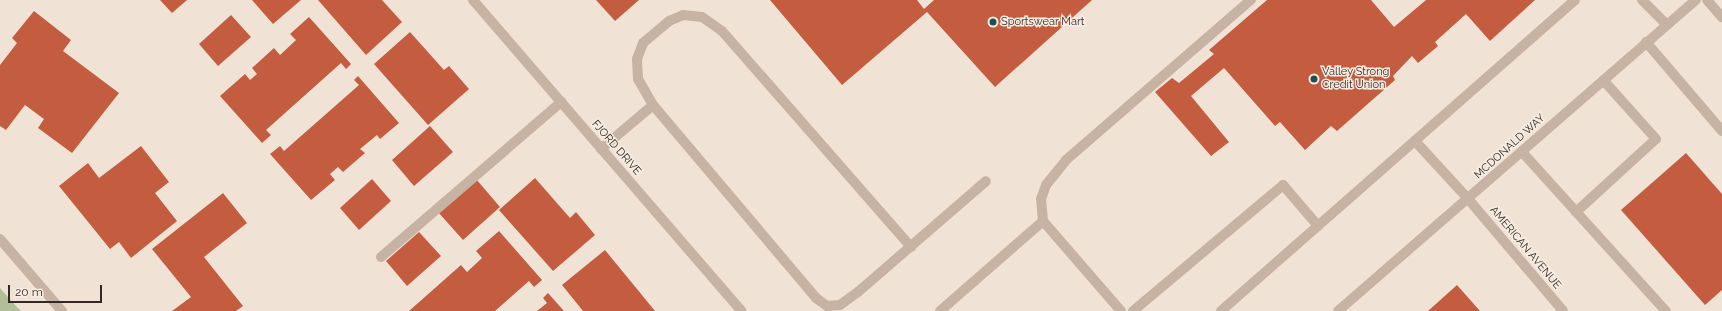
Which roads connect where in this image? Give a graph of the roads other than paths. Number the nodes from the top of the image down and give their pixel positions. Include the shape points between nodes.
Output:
1 (473, 0) edge
2 (1251, 0) edge
3 (1575, 0) edge
4 (1642, 0) edge
5 (1707, 0) edge
6 (1695, 1) edge
7 (1722, 17) edge
8 (1667, 25) junction
9 (1646, 42) junction
10 (1603, 80) junction
11 (561, 102) junction
12 (652, 105) junction
13 (1722, 131) edge
14 (1415, 141) junction
15 (601, 150) junction
16 (1523, 153) junction
17 (986, 181) dead end
18 (1469, 200) junction
19 (1576, 212) junction
20 (1043, 222) junction
21 (1318, 226) junction
22 (0, 239) edge
23 (910, 246) junction
24 (381, 257) dead end
25 (62, 311) edge
26 (741, 311) edge
27 (940, 311) edge
28 (1121, 311) edge
29 (1133, 311) edge
30 (1222, 311) edge
31 (1338, 311) edge
32 (1563, 311) edge
33 (1666, 311) edge

1 - 11 street, FJORD DRIVE
2 - 20 street via 1066,160 1046,185 1041,199
3 - 14 street
4 - 8 street
5 - 7 street
6 - 8 street, MCDONALD WAY
8 - 9 street, MCDONALD WAY
9 - 10 street, MCDONALD WAY
9 - 13 street
10 - 16 street, MCDONALD WAY
10 - 19 street via 1656,139
11 - 15 street, FJORD DRIVE
11 - 24 street
12 - 15 street
12 - 23 street via 816,298 827,306 840,305
12 - 23 street via 638,79 637,59 643,43 669,21 683,15 702,17 722,31
14 - 18 street, AMERICAN AVENUE
14 - 21 street
15 - 26 street, FJORD DRIVE
16 - 18 street, MCDONALD WAY
16 - 19 street
17 - 23 street
18 - 31 street, MCDONALD WAY
18 - 32 street, AMERICAN AVENUE
19 - 33 street
20 - 27 street
20 - 28 street
21 - 29 street via 1283,185
21 - 30 street
22 - 25 street

